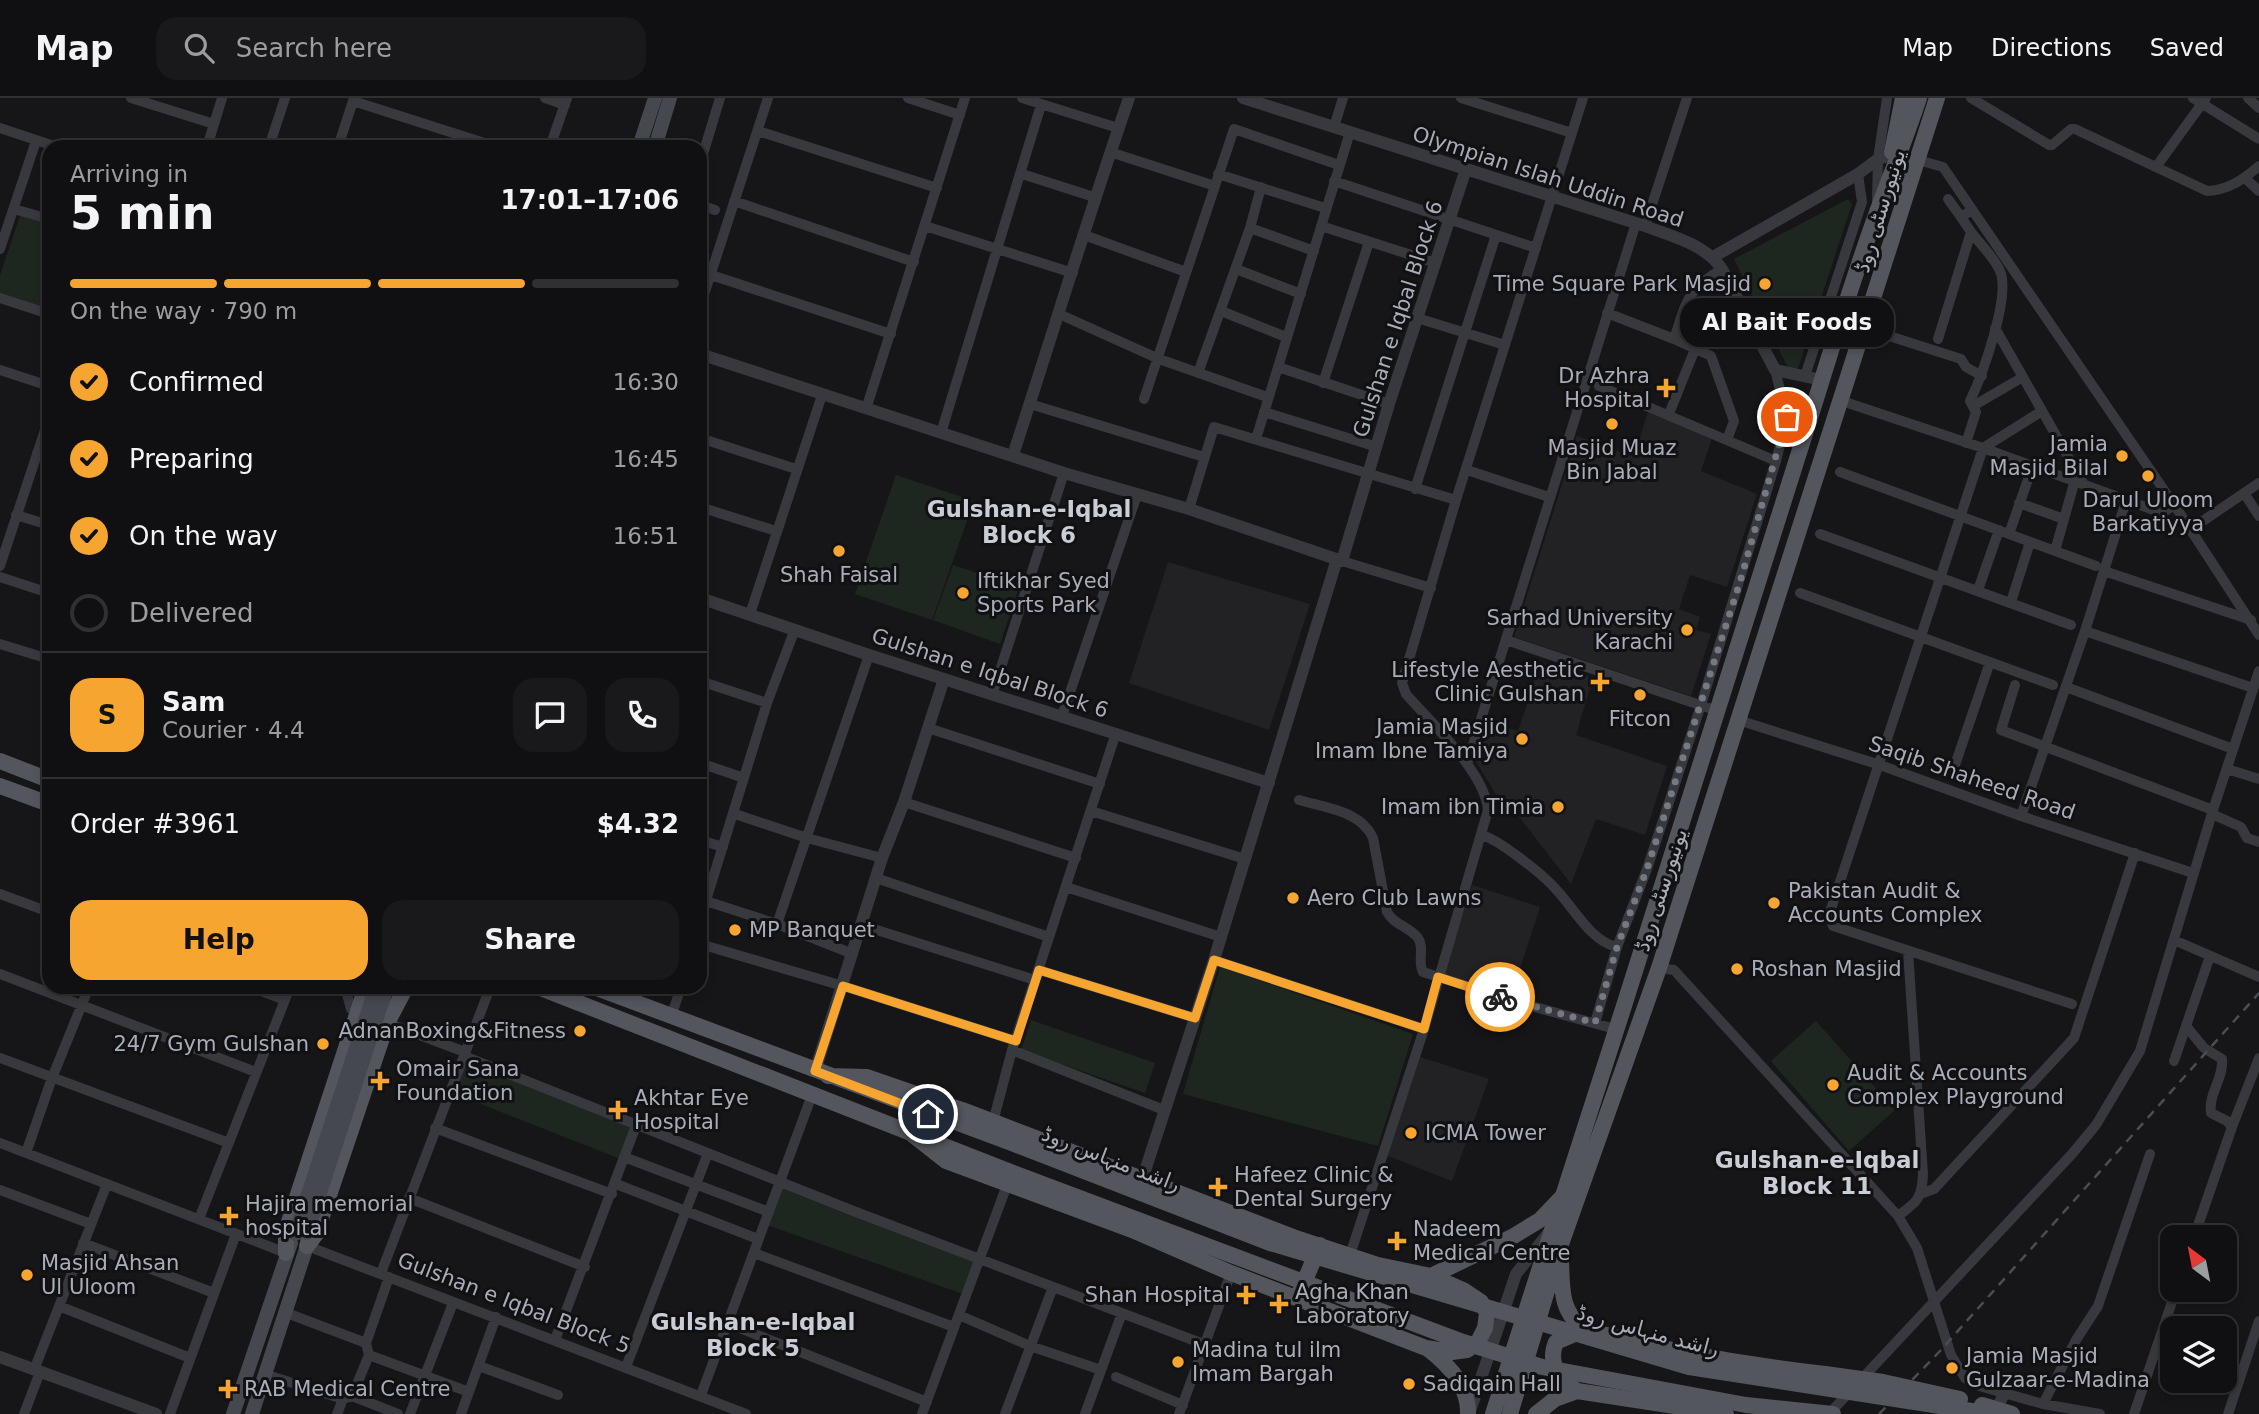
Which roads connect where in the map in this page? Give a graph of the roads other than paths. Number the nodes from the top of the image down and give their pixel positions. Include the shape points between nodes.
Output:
1 (131, 98) edge
2 (222, 98) edge
3 (285, 98) edge
4 (545, 98) edge
5 (655, 98) edge
6 (670, 98) edge
7 (720, 98) edge
8 (768, 98) edge
9 (908, 98) edge
10 (965, 98) edge
11 (1022, 98) edge
12 (1129, 98) edge
13 (1243, 98) edge
14 (1343, 98) edge
15 (1461, 98) edge
16 (1583, 98) edge
17 (1686, 98) edge
18 (1887, 98) edge
19 (1903, 98) edge
20 (1919, 98) edge
21 (1937, 98) edge
22 (1971, 98) edge
23 (2248, 98) edge
24 (353, 100) edge
25 (2200, 100) edge
26 (566, 101) edge
27 (1041, 105) junction
28 (2259, 108) edge
29 (960, 115) junction
30 (214, 124) junction
31 (1334, 127) junction
32 (0, 128) edge
33 (1118, 128) junction
34 (758, 131) junction
35 (1350, 132) junction
36 (1572, 133) junction
37 (2259, 139) edge
38 (209, 140) edge
39 (272, 140) edge
40 (340, 140) edge
41 (476, 140) edge
42 (552, 140) edge
43 (641, 140) edge
44 (657, 140) edge
45 (36, 141) junction
46 (707, 141) edge
47 (42, 143) edge
48 (1110, 152) junction
49 (1890, 156) junction
50 (1918, 160) junction
51 (1339, 165) junction
52 (2259, 166) edge
53 (2156, 167) junction
54 (1466, 169) junction
55 (1022, 174) junction
56 (1218, 174) junction
57 (1858, 174) junction
58 (2245, 178) junction
59 (1335, 181) junction
60 (1214, 186) junction
61 (937, 187) junction
62 (1261, 187) junction
63 (2259, 191) edge
64 (1094, 197) junction
65 (1553, 197) junction
66 (1948, 199) dead end
67 (734, 201) junction
68 (707, 207) edge
69 (1325, 208) junction
70 (14, 209) junction
71 (715, 210) dead end
72 (1972, 210) junction
73 (42, 217) edge
74 (1961, 217) junction
75 (1449, 221) junction
76 (1641, 224) junction
77 (925, 226) junction
78 (1321, 226) junction
79 (1250, 228) junction
80 (1971, 232) junction
81 (1496, 234) junction
82 (1084, 235) junction
83 (1369, 242) junction
84 (1536, 247) junction
85 (998, 248) junction
86 (0, 249) edge
87 (1314, 251) junction
88 (1713, 257) junction
89 (914, 262) junction
90 (1436, 263) junction
91 (1236, 269) junction
92 (1722, 269) junction
93 (1186, 272) junction
94 (1073, 273) junction
95 (710, 275) junction
96 (707, 285) edge
97 (1301, 294) junction
98 (0, 298) edge
99 (1221, 311) junction
100 (42, 312) edge
101 (1607, 313) junction
102 (1059, 314) junction
103 (1417, 318) junction
104 (1995, 328) junction
105 (1465, 332) junction
106 (891, 334) junction
107 (1883, 334) dead end
108 (1286, 337) junction
109 (1675, 339) junction
110 (1938, 339) dead end
111 (1505, 345) junction
112 (1695, 349) junction
113 (707, 356) edge
114 (1158, 359) junction
115 (1278, 367) junction
116 (0, 370) edge
117 (1775, 370) junction
118 (1198, 373) junction
119 (1805, 376) junction
120 (1982, 376) junction
121 (2023, 377) junction
122 (1822, 380) junction
123 (1323, 383) junction
124 (42, 384) edge
125 (1599, 386) dead end
126 (822, 394) junction
127 (1267, 397) junction
128 (1144, 400) dead end
129 (1842, 401) junction
130 (1030, 404) junction
131 (1389, 404) junction
132 (1973, 407) junction
133 (866, 409) junction
134 (2042, 411) junction
135 (1264, 412) junction
136 (1669, 414) junction
137 (941, 433) junction
138 (42, 438) edge
139 (1256, 439) junction
140 (707, 440) edge
141 (1727, 440) junction
142 (1966, 443) junction
143 (1377, 447) junction
144 (1983, 448) junction
145 (37, 453) junction
146 (42, 455) edge
147 (1013, 455) junction
148 (1204, 457) junction
149 (1776, 461) junction
150 (2033, 465) junction
151 (796, 469) junction
152 (1467, 470) junction
153 (1840, 471) dead end
154 (1065, 473) junction
155 (1369, 473) junction
156 (2079, 482) junction
157 (2259, 483) edge
158 (1415, 489) junction
159 (2244, 493) junction
160 (1137, 495) junction
161 (1549, 497) junction
162 (1457, 500) junction
163 (2126, 501) junction
164 (2019, 503) junction
165 (2174, 505) junction
166 (707, 509) edge
167 (1189, 509) junction
168 (16, 515) junction
169 (1961, 516) junction
170 (2259, 516) edge
171 (2064, 519) junction
172 (42, 523) edge
173 (2191, 530) junction
174 (776, 531) junction
175 (2004, 532) junction
176 (1820, 534) dead end
177 (2030, 542) junction
178 (2055, 551) junction
179 (1340, 560) junction
180 (0, 566) edge
181 (2100, 568) junction
182 (1942, 576) junction
183 (0, 578) edge
184 (1431, 588) junction
185 (1978, 590) junction
186 (42, 591) edge
187 (1800, 593) dead end
188 (707, 600) edge
189 (2011, 603) junction
190 (750, 614) junction
191 (2250, 620) junction
192 (2071, 625) dead end
193 (795, 629) junction
194 (2085, 631) junction
195 (2259, 635) edge
196 (1922, 637) junction
197 (1506, 640) junction
198 (0, 644) edge
199 (869, 655) junction
200 (42, 657) edge
201 (1990, 662) junction
202 (2259, 671) edge
203 (944, 679) junction
204 (707, 683) edge
205 (2015, 685) dead end
206 (2053, 685) dead end
207 (2066, 687) junction
208 (2253, 688) junction
209 (992, 695) junction
210 (767, 703) junction
211 (1701, 705) junction
212 (1718, 711) junction
213 (1062, 716) junction
214 (1738, 720) junction
215 (928, 728) junction
216 (1116, 733) junction
217 (2044, 747) junction
218 (2234, 749) junction
219 (0, 761) edge
220 (1467, 764) junction
221 (707, 765) edge
222 (1880, 765) junction
223 (2227, 769) junction
224 (1953, 771) dead end
225 (42, 777) edge
226 (744, 778) junction
227 (2259, 779) edge
228 (1269, 783) junction
229 (1100, 784) junction
230 (0, 786) edge
231 (1299, 800) dead end
232 (42, 801) edge
233 (904, 802) junction
234 (1091, 811) junction
235 (2213, 812) junction
236 (735, 814) junction
237 (2021, 816) junction
238 (1482, 835) junction
239 (807, 838) junction
240 (707, 842) edge
241 (2259, 842) edge
242 (723, 847) junction
243 (2135, 853) junction
244 (882, 858) junction
245 (1076, 858) junction
246 (1245, 859) junction
247 (2193, 873) junction
248 (876, 878) junction
249 (1066, 887) junction
250 (0, 894) edge
251 (707, 898) edge
252 (707, 901) edge
253 (42, 909) edge
254 (777, 924) junction
255 (861, 925) junction
256 (1049, 937) junction
257 (1221, 937) junction
258 (2174, 940) junction
259 (707, 946) edge
260 (1617, 947) junction
261 (1908, 951) junction
262 (853, 954) junction
263 (2210, 956) junction
264 (1214, 960) junction
265 (1659, 968) junction
266 (0, 974) edge
267 (1037, 975) junction
268 (1438, 977) junction
269 (2259, 978) edge
270 (843, 986) junction
271 (42, 990) edge
272 (53, 994) edge
273 (86, 994) edge
274 (271, 994) edge
275 (287, 994) edge
276 (347, 994) edge
277 (364, 994) edge
278 (374, 994) edge
279 (385, 994) edge
280 (402, 994) edge
281 (487, 994) edge
282 (556, 994) edge
283 (612, 994) edge
284 (679, 994) edge
285 (285, 999) junction
286 (2071, 1004) dead end
287 (82, 1005) junction
288 (357, 1013) junction
289 (671, 1017) junction
290 (1195, 1018) junction
291 (387, 1023) junction
292 (1595, 1023) junction
293 (2186, 1026) junction
294 (1424, 1029) junction
295 (1615, 1029) junction
296 (1014, 1045) junction
297 (464, 1054) junction
298 (0, 1058) edge
299 (2259, 1058) edge
300 (2174, 1061) dead end
301 (256, 1072) junction
302 (821, 1073) junction
303 (52, 1078) junction
304 (812, 1095) junction
305 (1164, 1110) junction
306 (993, 1122) junction
307 (636, 1123) junction
308 (2232, 1127) junction
309 (435, 1128) junction
310 (0, 1143) edge
311 (229, 1143) junction
312 (26, 1153) junction
313 (708, 1153) junction
314 (2150, 1154) dead end
315 (624, 1157) junction
316 (1008, 1178) junction
317 (1142, 1180) junction
318 (780, 1181) junction
319 (107, 1184) junction
320 (696, 1184) junction
321 (614, 1189) junction
322 (0, 1190) edge
323 (1566, 1193) junction
324 (1923, 1193) junction
325 (409, 1198) junction
326 (686, 1211) junction
327 (769, 1212) junction
328 (1898, 1216) junction
329 (199, 1219) junction
330 (1555, 1223) junction
331 (91, 1224) junction
332 (2198, 1225) edge
333 (236, 1234) junction
334 (303, 1238) junction
335 (758, 1239) junction
336 (83, 1243) junction
337 (1561, 1244) junction
338 (1320, 1245) junction
339 (754, 1252) junction
340 (286, 1253) junction
341 (1350, 1255) junction
342 (979, 1259) junction
343 (585, 1267) junction
344 (1231, 1273) junction
345 (385, 1275) junction
346 (1431, 1276) junction
347 (1053, 1287) junction
348 (214, 1293) junction
349 (1297, 1298) junction
350 (2172, 1302) edge
351 (453, 1303) junction
352 (1933, 1304) junction
353 (59, 1306) junction
354 (284, 1312) junction
355 (1122, 1313) junction
356 (959, 1315) junction
357 (496, 1318) junction
358 (2259, 1321) edge
359 (727, 1323) junction
360 (954, 1326) junction
361 (1586, 1330) junction
362 (555, 1340) junction
363 (366, 1343) junction
364 (1206, 1345) junction
365 (1030, 1346) junction
366 (1426, 1348) junction
367 (369, 1355) junction
368 (0, 1357) edge
369 (190, 1358) junction
370 (479, 1366) junction
371 (625, 1367) junction
372 (1101, 1370) junction
373 (37, 1371) junction
374 (264, 1374) junction
375 (426, 1375) junction
376 (1116, 1377) dead end
377 (1523, 1378) junction
378 (1577, 1391) junction
379 (469, 1392) junction
380 (2004, 1393) junction
381 (558, 1395) dead end
382 (701, 1395) junction
383 (347, 1398) junction
384 (927, 1402) junction
385 (2043, 1405) junction
386 (1181, 1409) edge
387 (24, 1414) edge
388 (156, 1414) edge
389 (170, 1414) edge
390 (233, 1414) edge
391 (251, 1414) edge
392 (337, 1414) edge
393 (398, 1414) edge
394 (410, 1414) edge
395 (461, 1414) edge
396 (746, 1414) edge
397 (922, 1414) edge
398 (1005, 1414) edge
399 (1084, 1414) edge
400 (1469, 1414) edge
401 (1493, 1414) edge
402 (1510, 1414) edge
403 (1527, 1414) edge
404 (1536, 1414) edge
405 (1726, 1414) edge
406 (1831, 1414) edge
407 (1993, 1414) edge
408 (2012, 1414) edge
409 (2100, 1414) edge
410 (2134, 1414) edge
411 (2228, 1414) edge

1 - 30 street
2 - 30 street
3 - 39 street
4 - 26 street
5 - 43 main road
6 - 44 main road
7 - 46 street
8 - 34 street
9 - 29 street
10 - 29 street
11 - 27 street
12 - 33 street
13 - 31 street, Olympian Islah Uddin Road
14 - 31 street
15 - 36 street
16 - 36 street
17 - 76 street
18 - 49 street
19 - 49 main road
20 - 49 main road, یونیورسٹی روڈ
21 - 50 main road, یونیورسٹی روڈ
22 - 53 street via 2049,145 2075,129
23 - 28 street
24 - 40 street
24 - 41 street
25 - 37 street
25 - 53 street
26 - 42 street
27 - 33 street
27 - 55 street
29 - 61 street
30 - 38 street
31 - 35 street, Olympian Islah Uddin Road
32 - 45 street
33 - 48 street
34 - 61 street
34 - 67 street
35 - 51 street
35 - 54 street, Olympian Islah Uddin Road
36 - 65 street
45 - 47 street
45 - 70 street
48 - 60 street
48 - 64 street
49 - 57 street
49 - 122 main road, یونیورسٹی روڈ via 1876,215
50 - 72 street via 1943,167
50 - 129 main road, یونیورسٹی روڈ
51 - 56 street via 1234,130
51 - 59 street
52 - 58 street
53 - 58 street via 2207,191 2222,190
54 - 65 street, Olympian Islah Uddin Road
54 - 75 street, Gulshan e Iqbal Block 6
55 - 64 street
55 - 85 street
56 - 60 street
56 - 62 street
57 - 88 street
57 - 119 street via 1862,202
58 - 63 street
59 - 69 street
59 - 75 street
60 - 93 street
61 - 77 street
62 - 69 street
62 - 79 street
64 - 82 street
65 - 76 street, Olympian Islah Uddin Road
65 - 84 street
66 - 74 street
67 - 89 street
67 - 95 street
68 - 71 street
69 - 78 street
70 - 73 street
70 - 86 street
72 - 74 street
72 - 165 street
74 - 80 street
75 - 81 street
75 - 90 street, Gulshan e Iqbal Block 6
76 - 88 street, Olympian Islah Uddin Road
76 - 101 street
77 - 85 street
77 - 89 street
78 - 83 street
78 - 87 street
79 - 87 street
79 - 91 street
80 - 104 street via 2000,271 2003,288
80 - 110 street
81 - 84 street
81 - 105 street
82 - 93 street
82 - 94 street
83 - 90 street
83 - 123 street
84 - 111 street
85 - 94 street
85 - 137 street
87 - 97 street
88 - 92 street
89 - 106 street
90 - 103 street, Gulshan e Iqbal Block 6
91 - 97 street
91 - 99 street
92 - 109 street via 1689,294
92 - 117 street
93 - 114 street
94 - 102 street
95 - 96 street
95 - 106 street
97 - 108 street
98 - 100 street
99 - 108 street
99 - 118 street
101 - 109 street
101 - 161 street
102 - 114 street
102 - 130 street
103 - 105 street
103 - 131 street, Gulshan e Iqbal Block 6
104 - 120 street
104 - 121 street
105 - 111 street
105 - 158 street
106 - 133 street
107 - 120 street via 1961,359
108 - 115 street
109 - 112 street
111 - 152 street
112 - 136 street
112 - 141 street via 1710,356 1734,421
113 - 126 street
114 - 118 street
114 - 128 street
115 - 123 street
115 - 127 street
116 - 124 street
117 - 119 street
117 - 149 street via 1787,417
118 - 127 street
119 - 122 street
120 - 132 street via 1970,401
121 - 132 street
121 - 134 street
122 - 212 main road, یونیورسٹی روڈ
123 - 131 street
125 - 136 street
126 - 133 street
126 - 151 street
127 - 135 street
129 - 142 street
129 - 214 main road, یونیورسٹی روڈ
130 - 147 street
130 - 148 street
131 - 143 street, Gulshan e Iqbal Block 6
132 - 142 street via 1976,412
133 - 137 street
134 - 144 street
134 - 156 street
135 - 139 street
135 - 143 street
136 - 141 street
137 - 147 street
138 - 145 street
139 - 148 street via 1214,427
139 - 155 street
140 - 151 street
141 - 149 street
142 - 144 street
143 - 155 street, Gulshan e Iqbal Block 6
144 - 150 street
144 - 169 street
145 - 146 street
145 - 168 street
147 - 154 street
148 - 167 street
149 - 211 street
150 - 156 street
150 - 164 street
151 - 174 street
152 - 161 street
152 - 162 street
153 - 169 street
154 - 160 street
154 - 209 street
155 - 158 street
155 - 179 street, Gulshan e Iqbal Block 6
156 - 163 street
156 - 171 street
157 - 159 street
158 - 162 street
159 - 170 street
159 - 173 street
160 - 167 street
160 - 213 street
161 - 197 street
162 - 184 street
163 - 165 street via 2162,513
163 - 181 street
164 - 171 street
164 - 175 street
165 - 173 street
166 - 174 street
167 - 179 street
168 - 172 street
168 - 180 street
169 - 175 street
169 - 182 street
171 - 178 street
173 - 191 street
174 - 190 street
175 - 177 street
175 - 185 street
176 - 182 street
177 - 178 street
177 - 189 street
178 - 181 street
179 - 184 street
179 - 228 street, Gulshan e Iqbal Block 6
181 - 191 street
181 - 194 street
182 - 185 street
182 - 196 street
183 - 186 street
184 - 220 street via 1402,683 1406,694
185 - 189 street
187 - 196 street
188 - 190 street, Gulshan e Iqbal Block 6
189 - 192 street
190 - 193 street, Gulshan e Iqbal Block 6
191 - 195 street
193 - 199 street, Gulshan e Iqbal Block 6
193 - 210 street
194 - 207 street
194 - 208 street
196 - 201 street
196 - 222 street
197 - 211 street
197 - 220 street
198 - 200 street
199 - 203 street, Gulshan e Iqbal Block 6
199 - 239 street
201 - 206 street
201 - 224 street
202 - 208 street
203 - 209 street, Gulshan e Iqbal Block 6
203 - 215 street
204 - 210 street
205 - 217 street via 2001,730
207 - 217 street
207 - 218 street
208 - 218 street
209 - 213 street, Gulshan e Iqbal Block 6
210 - 226 street
211 - 212 street
211 - 260 street
212 - 295 main road, یونیورسٹی روڈ
213 - 216 street, Gulshan e Iqbal Block 6
214 - 222 street, Saqib Shaheed Road
214 - 265 main road, یونیورسٹی روڈ
215 - 229 street
215 - 233 street
216 - 228 street, Gulshan e Iqbal Block 6
216 - 229 street
217 - 235 street
217 - 237 street
218 - 223 street
219 - 225 main road
220 - 238 street via 1488,802
221 - 226 street
222 - 237 street, Saqib Shaheed Road
222 - 261 street via 1829,915 1833,926
223 - 227 street
223 - 235 street
226 - 236 street
228 - 246 street, Gulshan e Iqbal Block 6
229 - 234 street
230 - 232 main road
231 - 268 street via 1355,817 1368,827 1387,912 1417,937 1423,972
233 - 244 street
233 - 245 street
234 - 245 street
234 - 246 street
235 - 241 street
235 - 247 street
236 - 239 street
236 - 242 street
237 - 243 street, Saqib Shaheed Road
238 - 260 street via 1552,884 1602,941
238 - 268 street
239 - 244 street
239 - 254 street
240 - 242 street
242 - 251 street
243 - 247 street, Saqib Shaheed Road
243 - 324 street via 2074,1038 1934,1189
244 - 248 street
245 - 249 street
246 - 257 street, Gulshan e Iqbal Block 6
247 - 258 street
248 - 255 street
248 - 256 street
249 - 256 street
249 - 257 street
250 - 253 street
252 - 254 street
254 - 262 street
255 - 262 street
255 - 267 street
256 - 267 street
257 - 264 street, Gulshan e Iqbal Block 6
258 - 263 street
258 - 352 street via 2140,1051 2096,1125
259 - 270 street
260 - 292 street
261 - 286 street
261 - 324 street
262 - 270 street
263 - 269 street
263 - 293 street
264 - 290 street, Gulshan e Iqbal Block 6
264 - 294 street
265 - 328 street via 1674,970
265 - 337 main road, یونیورسٹی روڈ
266 - 271 street
267 - 290 street
267 - 296 street
268 - 292 street
268 - 294 street
270 - 296 street
270 - 302 street
272 - 287 street
273 - 287 street
274 - 285 street
275 - 285 street
276 - 288 street
277 - 288 main road
278 - 334 main road, bridge
279 - 334 main road, bridge
280 - 291 main road
281 - 297 street
282 - 304 main road
283 - 289 main road, راشد منہاس روڈ
284 - 289 street
285 - 301 street
287 - 301 street
287 - 303 street
288 - 291 street
288 - 340 main road via 286,1231
289 - 302 main road, راشد منہاس روڈ
290 - 305 street, Gulshan e Iqbal Block 6
291 - 297 street
291 - 334 main road via 316,1234
292 - 295 street
293 - 300 street
293 - 308 street via 2204,1048 2222,1059 2211,1113
294 - 341 street
295 - 323 main road, یونیورسٹی روڈ
296 - 305 street
296 - 306 street
297 - 307 street
297 - 309 street
298 - 303 street
299 - 308 street
301 - 311 street
302 - 306 main road via 867,1077
302 - 407 main road, راشد منہاس روڈ, bridge via 1270,1243 1689,1367
303 - 311 street
303 - 312 street
304 - 316 main road
304 - 318 street
305 - 317 street, Gulshan e Iqbal Block 6
306 - 317 main road
307 - 313 street
307 - 315 street
308 - 332 street
309 - 321 street
309 - 325 street
310 - 312 street
311 - 329 street
312 - 319 street
313 - 318 street
313 - 320 street
314 - 385 street via 2098,1306
315 - 320 street
315 - 321 street
316 - 342 street
316 - 344 main road
316 - 406 main road, bridge via 1542,1367 1746,1405
317 - 338 main road
318 - 327 street
318 - 342 street
319 - 329 street
319 - 331 street
320 - 326 street
320 - 327 street
321 - 326 street
321 - 343 street
322 - 331 street
323 - 330 main road, یونیورسٹی روڈ
323 - 346 main road via 1531,1226
324 - 328 street
325 - 343 street
325 - 345 street
326 - 335 street
326 - 371 street
327 - 335 street
328 - 352 street via 1917,1248
329 - 333 street
330 - 400 street via 1516,1274
330 - 401 main road, یونیورسٹی روڈ
331 - 336 street
333 - 340 street
333 - 348 street
334 - 340 main road
334 - 345 street, Gulshan e Iqbal Block 5
334 - 354 main road
335 - 339 street
336 - 348 street
336 - 353 street
337 - 361 main road via 1564,1306
337 - 377 main road, یونیورسٹی روڈ
338 - 341 main road
338 - 349 main road
339 - 359 street
339 - 360 street
340 - 390 main road
341 - 346 main road
342 - 347 street
342 - 356 street
343 - 362 street
344 - 349 main road
344 - 364 street
345 - 351 street, Gulshan e Iqbal Block 5
345 - 363 street
346 - 366 main road via 1463,1290 1481,1302 1487,1313 1478,1342 1467,1350
347 - 355 street
347 - 365 street
348 - 369 street
349 - 366 main road
350 - 410 street
351 - 357 street, Gulshan e Iqbal Block 5
351 - 375 street
352 - 380 street via 1951,1355 1965,1378
352 - 406 street
353 - 369 street
353 - 373 street
354 - 363 street
354 - 374 main road
355 - 364 street
355 - 372 street
356 - 360 street
356 - 365 street
357 - 362 street, Gulshan e Iqbal Block 5
357 - 370 street
358 - 411 street
359 - 382 street
359 - 384 street
360 - 384 street
361 - 378 main road via 1565,1336 1553,1349 1553,1365
361 - 408 main road, bridge via 1740,1364 1883,1382
362 - 371 street, Gulshan e Iqbal Block 5
363 - 367 street
364 - 386 street
365 - 372 street
365 - 398 street
366 - 400 main road via 1450,1368
367 - 375 street
367 - 383 street
368 - 373 street
369 - 389 street
370 - 379 street
370 - 381 street
371 - 382 street, Gulshan e Iqbal Block 5
372 - 399 street
373 - 387 street
373 - 388 street
374 - 383 street
374 - 391 main road
375 - 379 street
375 - 394 street
376 - 386 street
377 - 402 main road, یونیورسٹی روڈ
377 - 403 main road
378 - 404 main road via 1555,1399
378 - 405 main road
379 - 395 street
380 - 385 street
380 - 407 street
382 - 396 street, Gulshan e Iqbal Block 5
383 - 392 street
383 - 393 street
384 - 397 street
385 - 409 street

